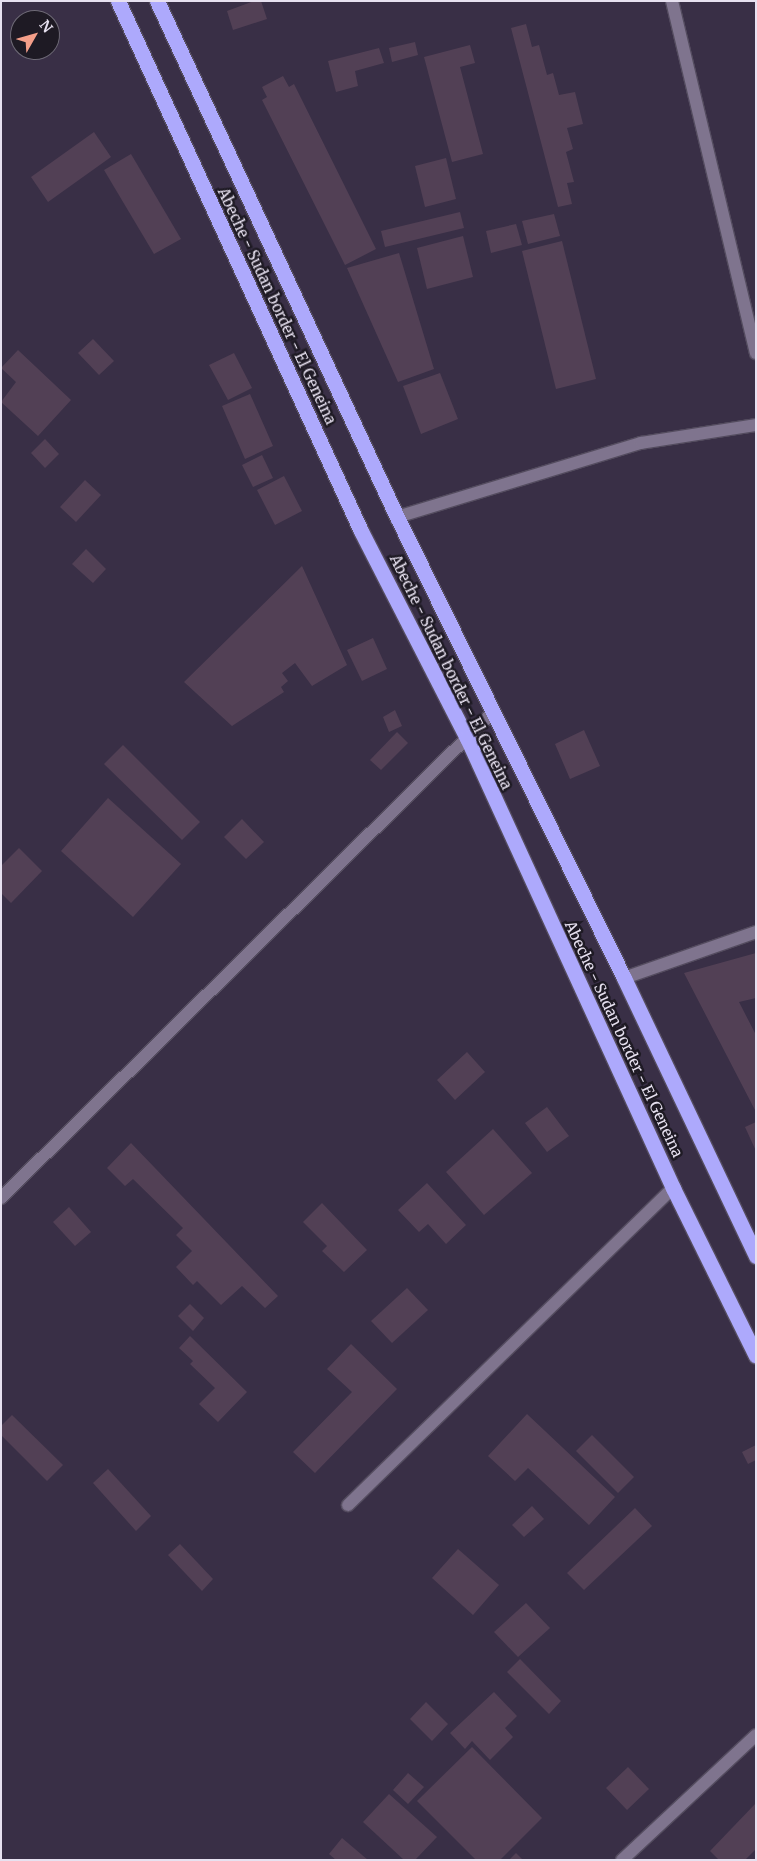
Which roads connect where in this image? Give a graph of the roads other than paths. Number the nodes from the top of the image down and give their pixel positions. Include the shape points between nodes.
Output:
1 (118, 1) edge
2 (157, 1) edge
3 (672, 1) edge
4 (756, 353) edge
5 (756, 425) edge
6 (397, 517) junction
7 (493, 712) junction
8 (467, 738) junction
9 (756, 932) edge
10 (624, 978) junction
11 (673, 1188) junction
12 (1, 1198) edge
13 (756, 1256) edge
14 (756, 1356) edge
15 (348, 1505) dead end
16 (756, 1735) edge
17 (622, 1860) edge

1 - 8 highway, Abeche - Sudan border - El Geneina via 361,531
2 - 6 highway, Abeche - Sudan border - El Geneina
3 - 4 street
5 - 6 street via 641,443
6 - 7 highway, Abeche - Sudan border - El Geneina
7 - 8 street
7 - 10 highway, Abeche - Sudan border - El Geneina
8 - 11 highway, Abeche - Sudan border - El Geneina
8 - 12 street
9 - 10 street
10 - 13 highway, Abeche - Sudan border - El Geneina
11 - 14 highway, Abeche - Sudan border - El Geneina
11 - 15 street
16 - 17 street

